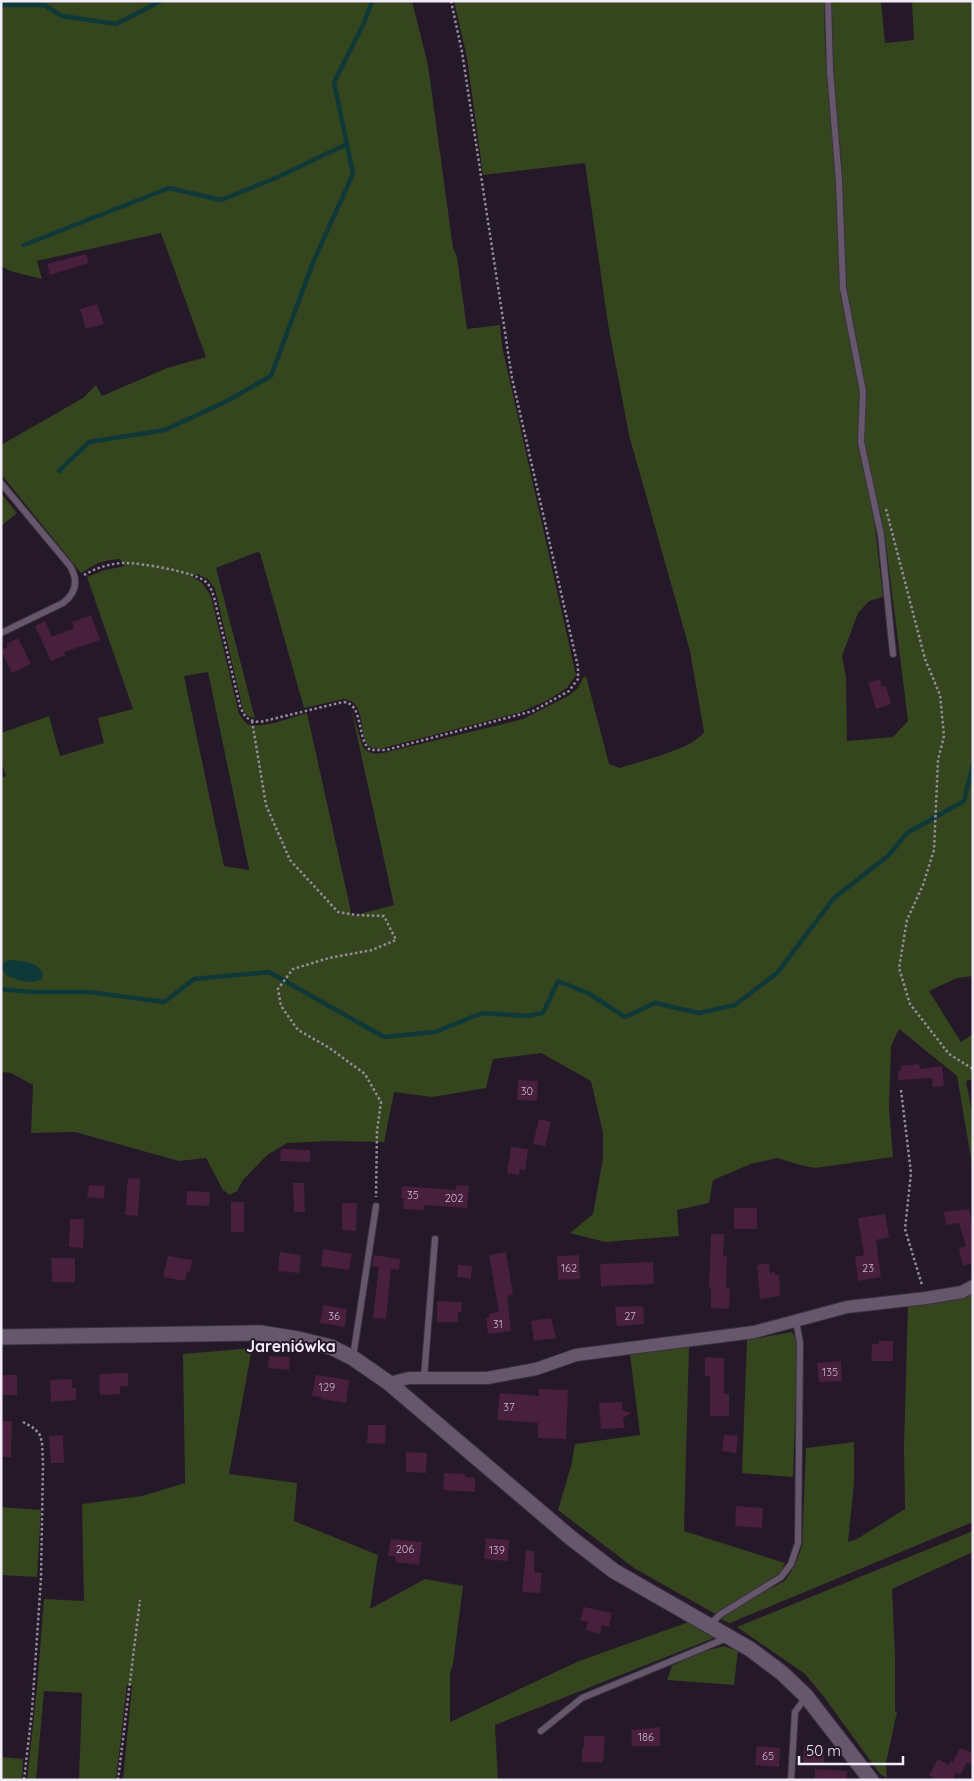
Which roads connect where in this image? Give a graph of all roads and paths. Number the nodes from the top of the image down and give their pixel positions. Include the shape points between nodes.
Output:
1 (451, 1) edge
2 (828, 1) edge
3 (1, 483) edge
4 (874, 506) junction
5 (76, 579) junction
6 (1, 633) edge
7 (893, 654) dead end
8 (252, 721) junction
9 (973, 1069) edge
10 (901, 1090) dead end
11 (376, 1206) joint
12 (435, 1239) dead end
13 (973, 1286) edge
14 (926, 1298) junction
15 (796, 1321) junction
16 (1, 1337) edge
17 (353, 1358) junction
18 (424, 1378) junction
19 (388, 1383) junction
20 (23, 1422) dead end
21 (140, 1600) dead end
22 (708, 1626) junction
23 (728, 1637) junction
24 (806, 1696) junction
25 (541, 1731) dead end
26 (24, 1780) edge
27 (118, 1780) edge
28 (791, 1780) edge
29 (871, 1780) edge

1 - 8 path via 462,52 512,378 578,667 578,679 569,691 532,711 386,750 366,747 356,710 348,702 260,722
2 - 4 lane via 830,70 840,181 843,288 863,392 862,442
3 - 5 lane via 70,566
4 - 7 lane via 882,542
4 - 9 path via 886,507 889,513 925,659 940,695 944,736 938,760 934,850 923,886 907,920 899,968 910,1004 949,1054
5 - 6 lane via 70,598
5 - 8 path via 100,567 126,563 189,573 207,582 214,597 240,706 243,714
8 - 11 path via 266,805 290,860 338,912 384,916 396,940 372,950 293,969 278,989 281,1006 298,1030 365,1074 382,1102 377,1132
10 - 14 path via 911,1173 905,1229
11 - 17 lane
12 - 18 lane
13 - 14 street via 962,1292
14 - 15 street via 848,1308
15 - 18 street via 754,1332 576,1355 536,1369 487,1378
15 - 22 lane via 800,1343 798,1543 791,1564 781,1577 721,1614
16 - 17 street via 260,1333 306,1341
17 - 19 street
18 - 19 street
19 - 22 street via 570,1538 614,1571
20 - 26 path via 39,1433 43,1464 41,1578
21 - 27 path
22 - 23 street
23 - 24 street via 782,1672
23 - 25 lane via 582,1698
24 - 28 lane via 795,1712
24 - 29 street

